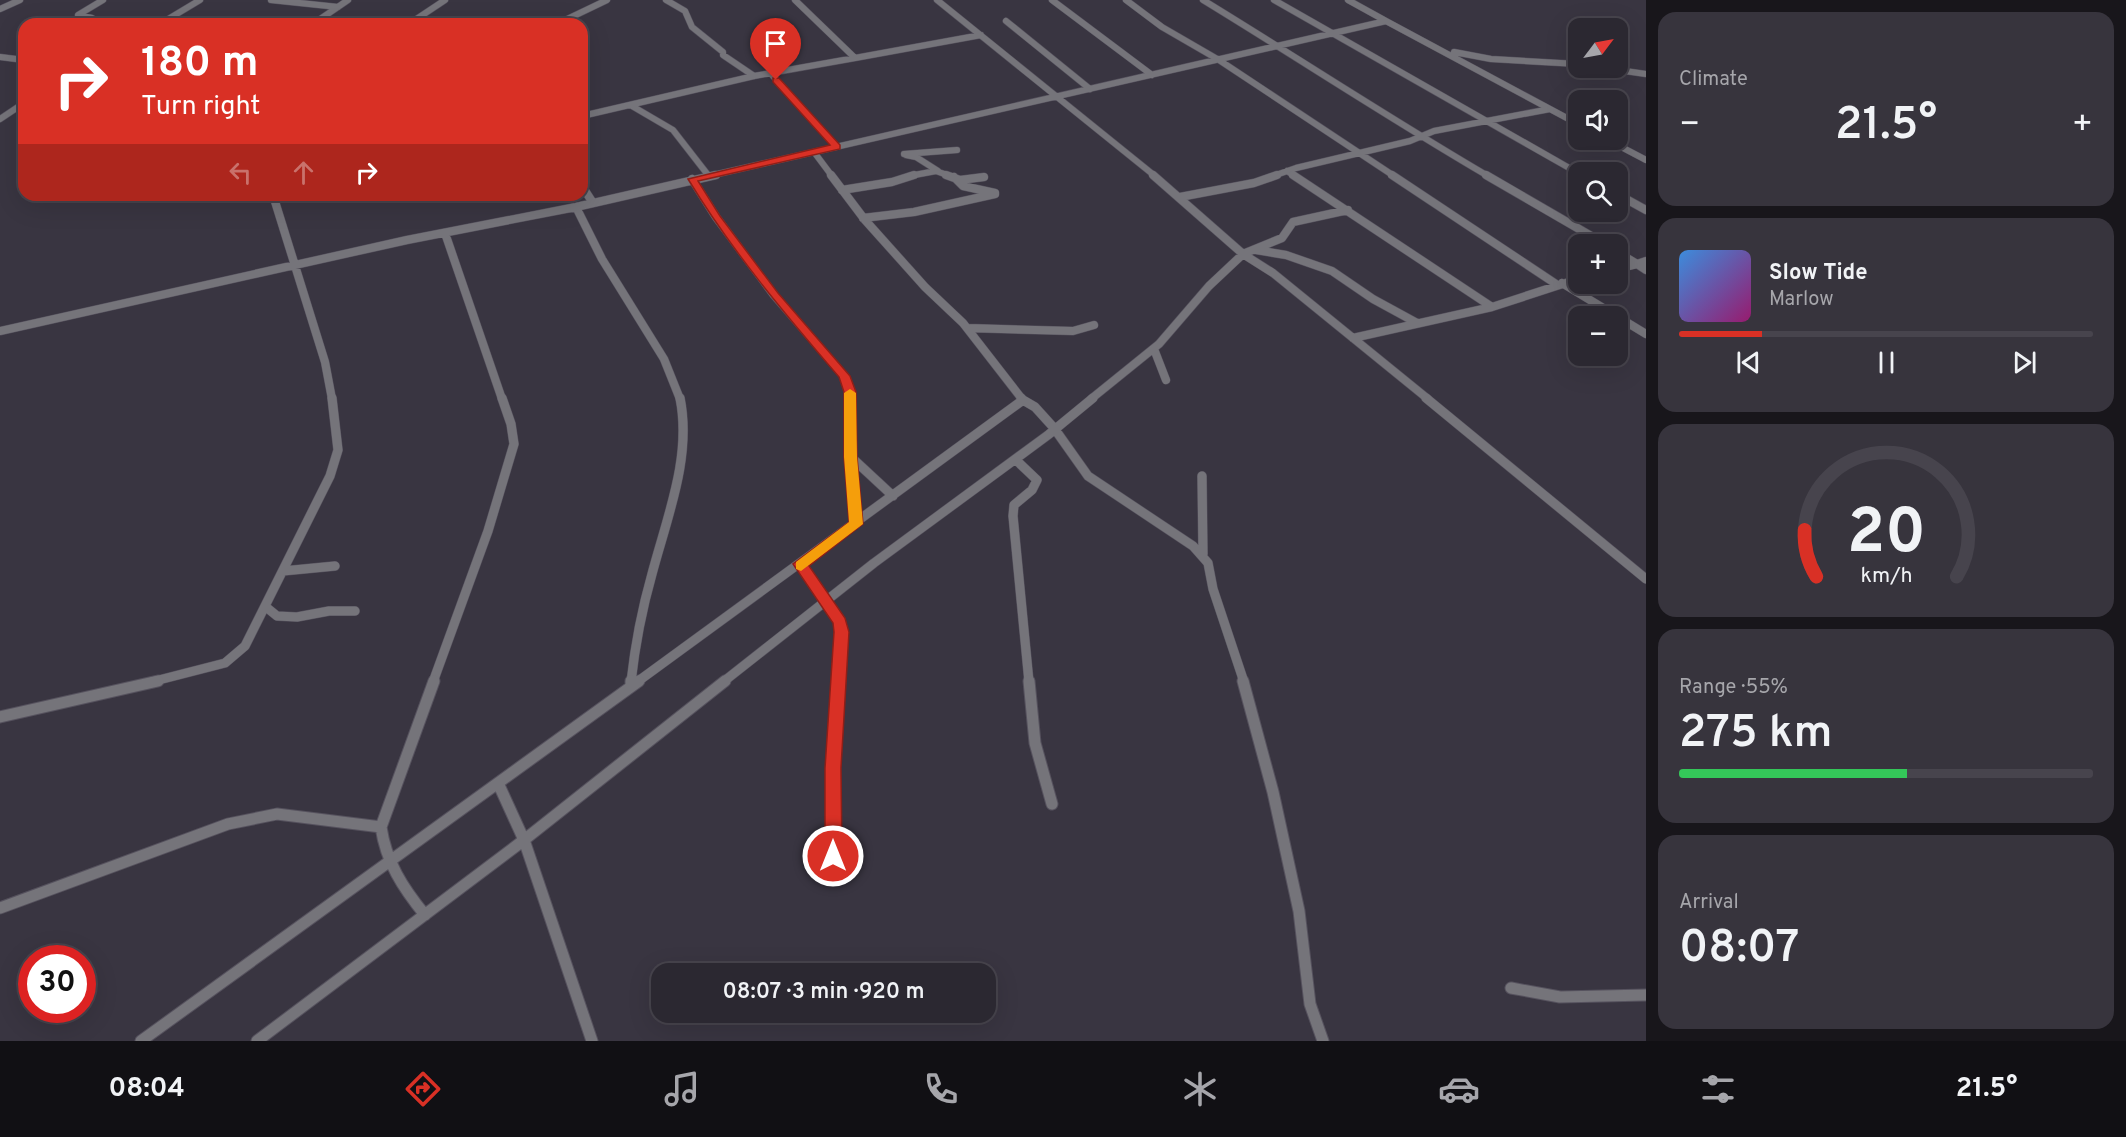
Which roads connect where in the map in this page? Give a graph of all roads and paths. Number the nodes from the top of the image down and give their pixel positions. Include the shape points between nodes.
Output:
1 (20, 0) edge
2 (103, 0) edge
3 (200, 0) edge
4 (271, 0) edge
5 (348, 0) edge
6 (445, 0) edge
7 (607, 0) edge
8 (666, 0) edge
9 (795, 0) edge
10 (938, 0) edge
11 (1052, 0) edge
12 (1126, 0) edge
13 (1203, 0) edge
14 (1274, 0) edge
15 (1348, 0) edge
16 (338, 7) junction
17 (0, 9) edge
18 (92, 18) dead end
19 (169, 18) edge
20 (323, 18) edge
21 (418, 18) edge
22 (570, 18) edge
23 (1006, 21) dead end
24 (1386, 21) junction
25 (1332, 33) junction
26 (981, 36) junction
27 (1276, 46) junction
28 (1443, 50) junction
29 (0, 57) edge
30 (855, 58) junction
31 (18, 59) edge
32 (1219, 60) junction
33 (1568, 63) edge
34 (1628, 71) edge
35 (1646, 74) edge
36 (772, 75) junction
37 (1152, 75) junction
38 (754, 76) junction
39 (1090, 89) junction
40 (1057, 97) junction
41 (632, 106) junction
42 (18, 107) edge
43 (1551, 109) junction
44 (588, 115) edge
45 (1568, 118) edge
46 (0, 119) edge
47 (1487, 122) junction
48 (1422, 138) junction
49 (836, 147) junction
50 (957, 150) dead end
51 (1627, 150) edge
52 (814, 152) junction
53 (1362, 155) junction
54 (1646, 160) edge
55 (1568, 167) edge
56 (1296, 168) junction
57 (938, 171) junction
58 (1287, 171) junction
59 (708, 175) junction
60 (954, 177) junction
61 (984, 177) dead end
62 (1298, 178) junction
63 (693, 179) junction
64 (842, 190) junction
65 (588, 195) edge
66 (1180, 196) junction
67 (1628, 200) edge
68 (275, 201) edge
69 (593, 202) junction
70 (576, 207) junction
71 (1348, 210) junction
72 (1646, 210) edge
73 (863, 218) junction
74 (445, 233) junction
75 (1588, 234) edge
76 (1256, 250) junction
77 (1243, 254) junction
78 (1628, 259) edge
79 (1646, 261) edge
80 (1637, 264) junction
81 (295, 266) junction
82 (1628, 266) edge
83 (1646, 270) edge
84 (1568, 282) edge
85 (1559, 284) junction
86 (1492, 307) junction
87 (1417, 323) junction
88 (1094, 325) dead end
89 (967, 328) junction
90 (0, 331) edge
91 (1646, 334) edge
92 (1353, 338) junction
93 (1154, 349) junction
94 (1166, 380) dead end
95 (1023, 400) junction
96 (1054, 428) junction
97 (851, 457) junction
98 (1016, 460) junction
99 (1202, 476) dead end
100 (893, 496) junction
101 (856, 524) junction
102 (1203, 554) junction
103 (800, 564) junction
104 (335, 566) dead end
105 (283, 571) junction
106 (1646, 579) edge
107 (824, 603) junction
108 (266, 607) junction
109 (355, 611) dead end
110 (631, 685) junction
111 (0, 717) edge
112 (498, 783) junction
113 (1052, 804) dead end
114 (381, 827) junction
115 (524, 840) junction
116 (833, 856) dead end
117 (389, 860) junction
118 (0, 908) edge
119 (425, 915) junction
120 (1510, 988) dead end
121 (1646, 995) edge
122 (141, 1041) edge
123 (257, 1041) edge
124 (592, 1041) edge
125 (1323, 1041) edge

1 - 17 street
2 - 18 street via 78,15
3 - 19 street
4 - 16 street
5 - 16 street
6 - 21 street
7 - 22 street
8 - 38 street via 685,11 698,34
9 - 30 street
10 - 26 street
11 - 37 street
12 - 32 street via 1162,27
13 - 27 street
14 - 25 street
15 - 24 street
16 - 20 street
23 - 39 street
24 - 25 street
24 - 28 street
25 - 27 street
25 - 47 street
26 - 30 street
26 - 40 street
27 - 32 street
27 - 48 street
28 - 33 street via 1491,59
28 - 43 street
29 - 31 street
30 - 36 street
32 - 37 street
32 - 53 street
34 - 35 street
36 - 38 street
36 - 49 street
37 - 39 street
38 - 41 street
39 - 40 street
40 - 49 street
40 - 66 street
41 - 44 street
41 - 59 street via 673,130
42 - 46 street
43 - 45 street
43 - 47 street
47 - 48 street via 1434,131
47 - 55 street
48 - 53 street
48 - 75 street
49 - 52 street
50 - 57 street via 904,154
51 - 54 street
52 - 59 street
52 - 64 street
53 - 56 street
53 - 85 street
56 - 58 street
56 - 62 street
57 - 60 street
57 - 64 street
58 - 62 street
58 - 66 street via 1254,183
59 - 63 street
60 - 61 street
60 - 73 street via 963,186 998,194 914,212
62 - 71 street
63 - 69 street
63 - 97 street via 774,295 844,376 850,392
64 - 73 street
65 - 69 street
66 - 77 street
67 - 72 street
68 - 81 street
69 - 70 street
70 - 74 street
70 - 110 street via 598,254 668,367 681,399 683,425 673,506 634,649
71 - 76 street via 1293,222 1282,238
71 - 86 street via 1445,281
73 - 89 street
74 - 81 street
74 - 114 street via 508,415 514,444 488,531
76 - 77 street
76 - 87 street via 1296,257 1332,271
77 - 92 street
77 - 93 street
78 - 80 street
79 - 80 street
80 - 82 street
80 - 83 street
81 - 90 street
81 - 105 street via 325,362 338,450 330,476
84 - 85 street
85 - 86 street
85 - 91 street
86 - 87 street
87 - 92 street
88 - 89 street via 1073,331
89 - 95 street
92 - 106 street
93 - 94 street
93 - 96 street
95 - 96 street
95 - 100 street
96 - 98 street
96 - 102 street via 1088,476
97 - 100 street
97 - 101 street
98 - 107 street
98 - 113 street via 1037,480 1032,490 1014,505 1013,516 1035,743
99 - 102 street
100 - 101 street
101 - 103 street
102 - 125 street via 1209,563 1213,589 1273,792 1299,911 1310,1004
103 - 107 street
103 - 110 street
104 - 105 street
105 - 108 street
107 - 115 street
107 - 116 street via 840,622 842,632 833,768
108 - 109 street via 277,616 297,617
108 - 111 street via 245,646 225,663
110 - 112 street
112 - 115 street
112 - 117 street
114 - 117 street
114 - 118 street via 292,814 262,816 228,824
115 - 119 street
115 - 124 street
117 - 119 street via 401,886
117 - 122 street
119 - 123 street
120 - 121 street via 1560,997

